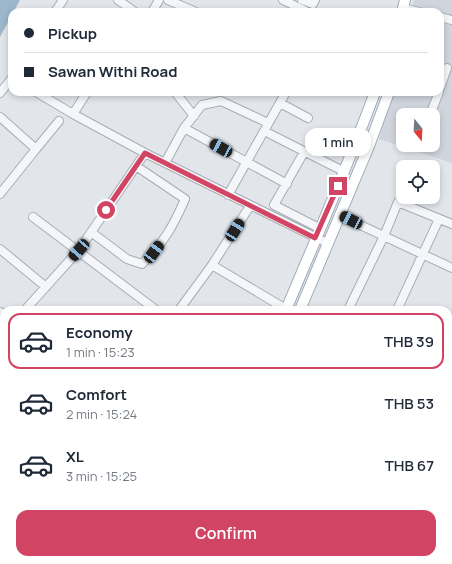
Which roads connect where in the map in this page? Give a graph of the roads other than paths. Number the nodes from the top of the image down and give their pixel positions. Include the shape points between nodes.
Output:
1 (118, 0) edge
2 (168, 0) edge
3 (286, 0) edge
4 (302, 0) edge
5 (315, 0) edge
6 (130, 8) edge
7 (187, 8) edge
8 (301, 8) edge
9 (8, 83) edge
10 (0, 93) edge
11 (43, 96) edge
12 (85, 96) edge
13 (178, 96) edge
14 (284, 96) edge
15 (374, 96) edge
16 (388, 96) edge
17 (437, 96) edge
18 (280, 103) junction
19 (432, 108) edge
20 (73, 114) junction
21 (194, 116) junction
22 (0, 117) edge
23 (308, 118) dead end
24 (59, 121) dead end
25 (268, 123) junction
26 (184, 128) junction
27 (270, 134) dead end
28 (36, 150) junction
29 (304, 152) junction
30 (145, 153) junction
31 (246, 161) junction
32 (165, 163) junction
33 (136, 166) junction
34 (345, 172) junction
35 (287, 184) junction
36 (0, 194) edge
37 (228, 195) junction
38 (250, 206) junction
39 (340, 215) junction
40 (34, 217) dead end
41 (439, 219) junction
42 (452, 224) edge
43 (319, 228) junction
44 (91, 232) junction
45 (384, 236) junction
46 (315, 238) junction
47 (327, 243) junction
48 (0, 248) edge
49 (79, 250) junction
50 (423, 254) junction
51 (212, 265) junction
52 (452, 268) edge
53 (46, 287) junction
54 (29, 306) edge
55 (151, 306) edge
56 (182, 306) edge
57 (279, 306) edge
58 (288, 306) edge
59 (302, 306) edge
60 (350, 306) edge
61 (399, 306) edge

1 - 6 street
2 - 7 street
3 - 8 street
4 - 5 street via 313,4
9 - 10 street
11 - 20 street
12 - 20 street
13 - 21 street
14 - 18 street
15 - 34 main road
16 - 39 main road
17 - 19 street
18 - 23 street
18 - 25 street
20 - 30 street
21 - 25 street via 202,105 221,101
21 - 26 street
22 - 28 street
24 - 28 street
25 - 31 street
26 - 31 street
26 - 32 street
27 - 29 street
28 - 36 street
29 - 34 street
29 - 35 street
30 - 32 street
30 - 33 street
31 - 35 street
31 - 37 street
32 - 37 street
33 - 44 street
33 - 44 street via 185,199 174,225 142,264 127,259
34 - 43 main road
35 - 43 street via 274,205
37 - 38 street
38 - 46 street
38 - 51 street
39 - 45 street
39 - 47 main road
40 - 49 street
41 - 42 street
41 - 45 street via 398,202
41 - 50 street
43 - 46 main road
44 - 49 street
45 - 50 street
45 - 60 street
46 - 47 street
46 - 58 main road
47 - 59 main road
48 - 53 street
49 - 53 street
49 - 55 street
50 - 52 street
50 - 61 street
51 - 56 street
51 - 57 street
53 - 54 street

